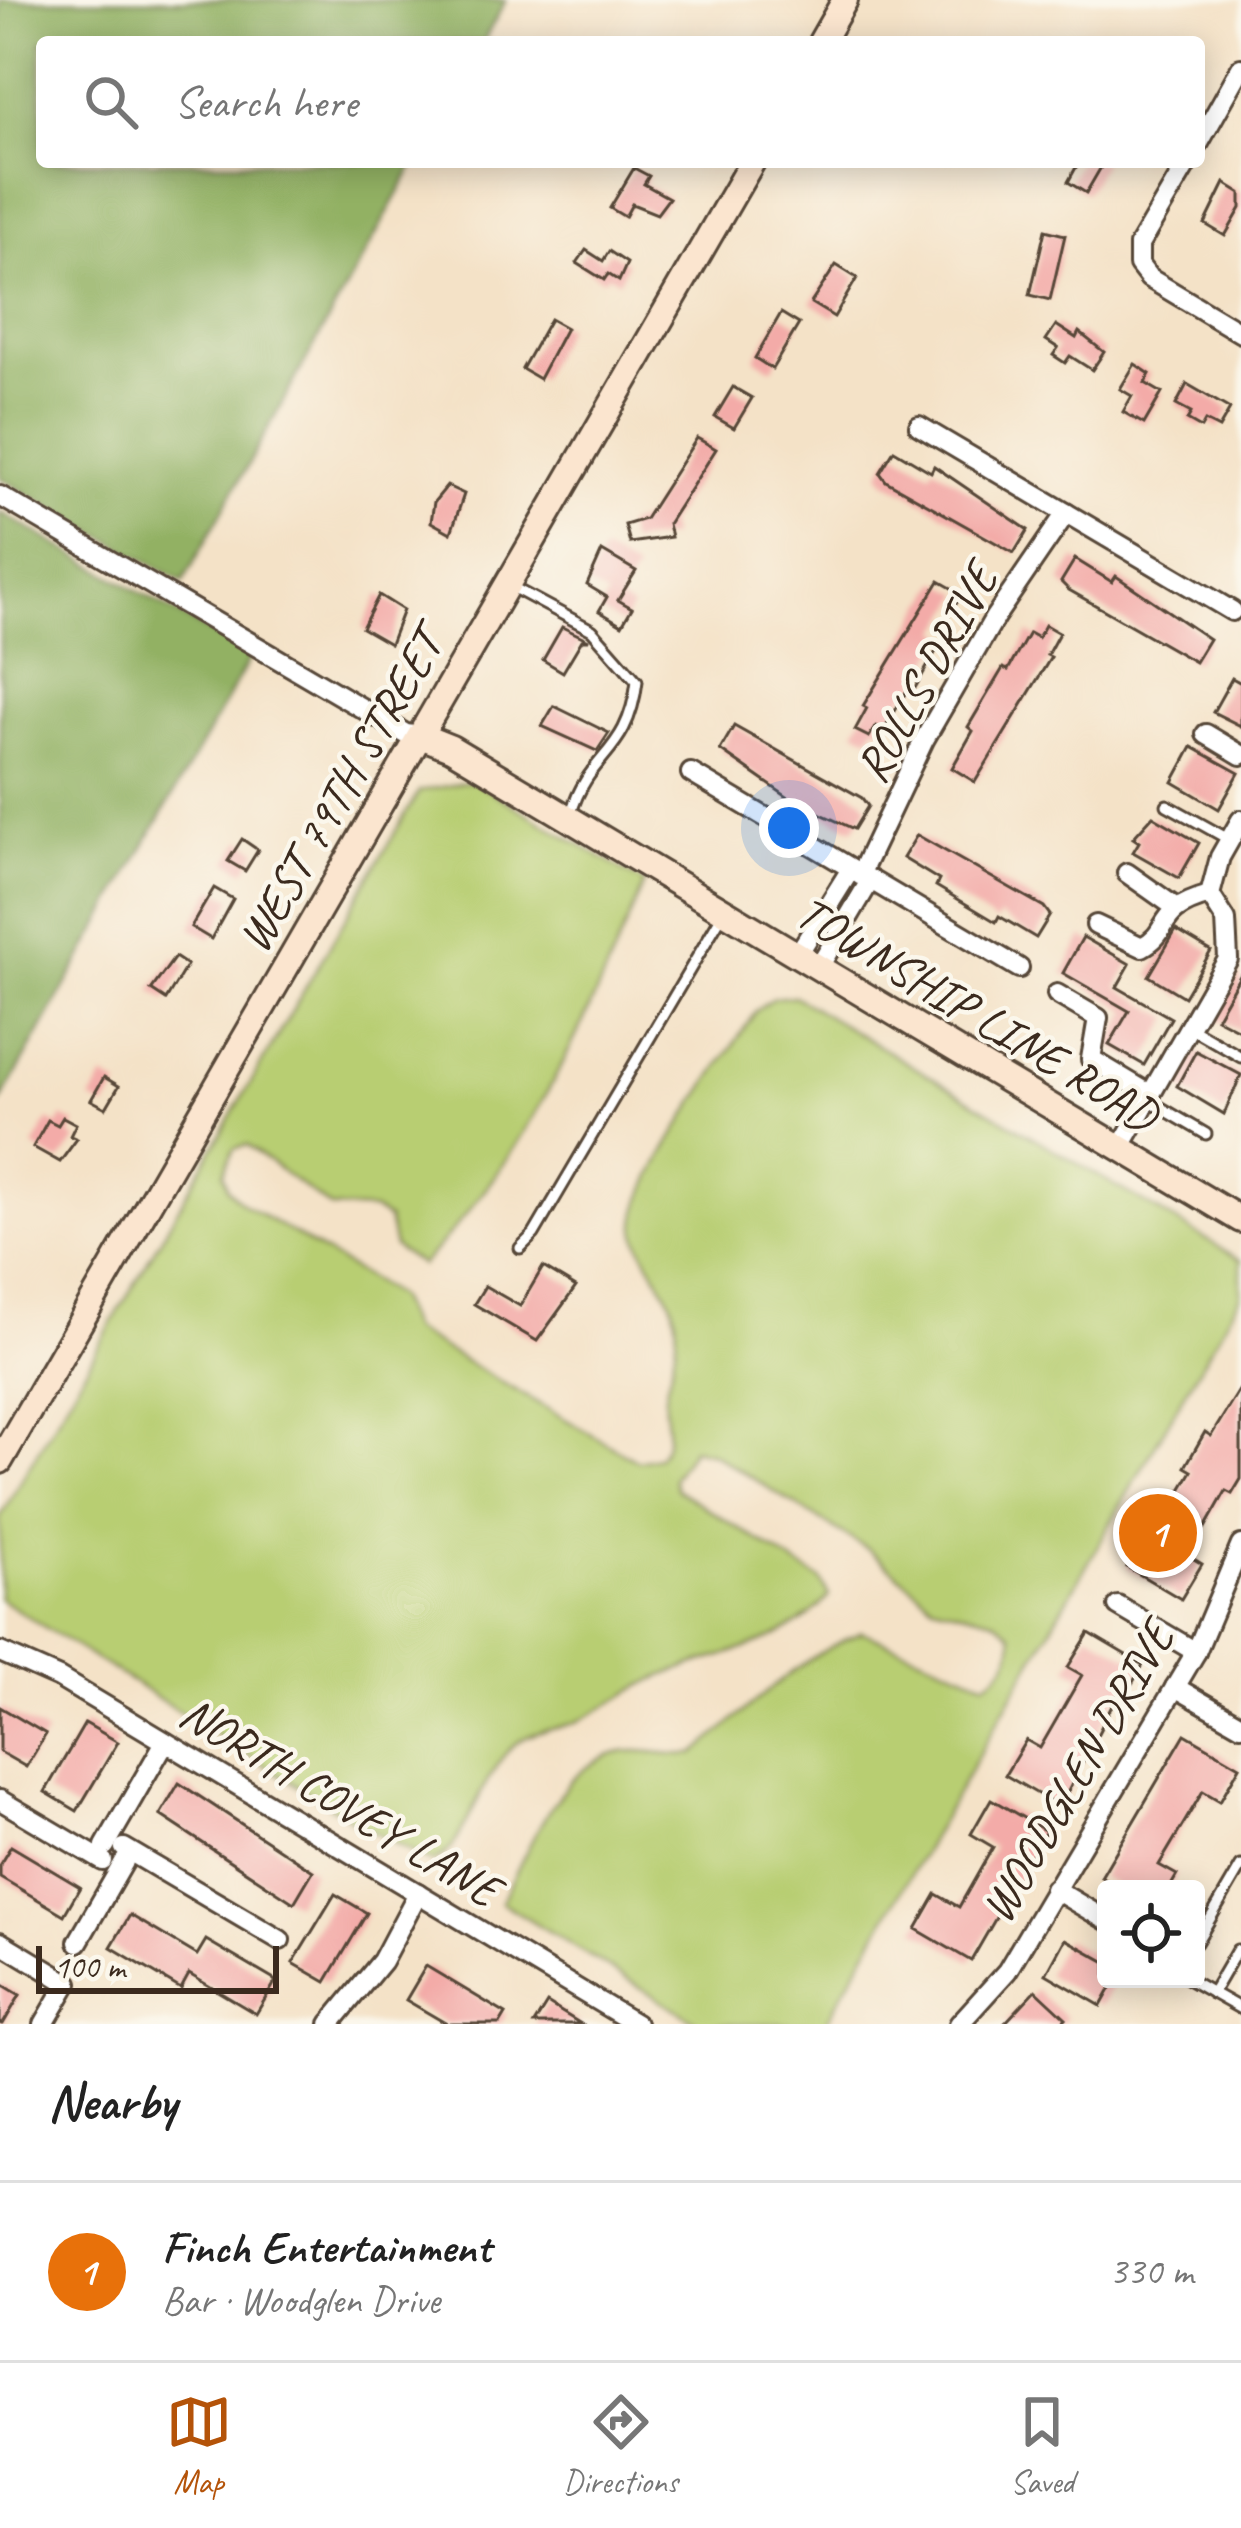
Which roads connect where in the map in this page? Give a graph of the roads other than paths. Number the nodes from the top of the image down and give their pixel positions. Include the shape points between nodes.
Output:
1 (845, 0) edge
2 (824, 36) edge
3 (1241, 68) edge
4 (1205, 132) edge
5 (749, 168) edge
6 (1184, 168) edge
7 (1241, 333) edge
8 (919, 427) dead end
9 (0, 496) edge
10 (1066, 513) junction
11 (507, 585) junction
12 (1232, 610) dead end
13 (1206, 734) dead end
14 (421, 736) junction
15 (1241, 755) edge
16 (691, 773) dead end
17 (1167, 805) dead end
18 (569, 818) junction
19 (1241, 820) edge
20 (1230, 839) junction
21 (1127, 874) dead end
22 (861, 875) junction
23 (1210, 895) junction
24 (1175, 907) junction
25 (724, 910) junction
26 (1233, 911) edge
27 (1096, 925) dead end
28 (808, 960) junction
29 (1234, 963) edge
30 (1018, 968) dead end
31 (1057, 994) dead end
32 (1189, 1027) junction
33 (1241, 1057) edge
34 (1149, 1097) junction
35 (1206, 1134) dead end
36 (1120, 1148) junction
37 (1241, 1220) edge
38 (520, 1248) dead end
39 (0, 1461) edge
40 (1241, 1545) edge
41 (1118, 1606) dead end
42 (0, 1652) edge
43 (1196, 1652) junction
44 (1175, 1687) junction
45 (1241, 1725) edge
46 (165, 1742) junction
47 (0, 1800) edge
48 (114, 1854) junction
49 (1241, 1866) edge
50 (1054, 1889) junction
51 (418, 1893) junction
52 (1097, 1914) edge
53 (1205, 1928) edge
54 (280, 1940) dead end
55 (0, 1942) edge
56 (78, 1942) dead end
57 (1240, 1948) edge
58 (1203, 1988) edge
59 (1212, 1993) junction
60 (1241, 2009) edge
61 (629, 2022) edge
62 (44, 2024) edge
63 (330, 2024) edge
64 (959, 2024) edge

1 - 2 main road
3 - 4 street
5 - 11 main road, WEST 79TH STREET
6 - 7 street via 1139,245 1139,265
8 - 10 street
9 - 14 street
10 - 12 street
10 - 22 street, ROLLS DRIVE via 924,740
11 - 14 main road, WEST 79TH STREET
11 - 18 lane via 592,630 637,681 626,733 592,767
13 - 15 street
14 - 18 main road, TOWNSHIP LINE ROAD
14 - 39 main road, WEST 79TH STREET
16 - 22 street
17 - 20 lane
18 - 25 main road, TOWNSHIP LINE ROAD
19 - 20 street
20 - 23 street
21 - 24 street
22 - 28 street, ROLLS DRIVE
22 - 30 street
23 - 24 street
23 - 26 street
24 - 27 street via 1142,947
25 - 28 main road, TOWNSHIP LINE ROAD
25 - 38 lane
26 - 29 street
28 - 36 main road, TOWNSHIP LINE ROAD
29 - 32 street
31 - 34 street via 1098,1018 1089,1050 1094,1062
32 - 33 lane
32 - 34 street
34 - 35 lane
34 - 36 street
36 - 37 main road, TOWNSHIP LINE ROAD
40 - 43 street, WOODGLEN DRIVE
41 - 43 street
42 - 46 street, NORTH COVEY LANE
43 - 44 street, WOODGLEN DRIVE
44 - 45 street
44 - 50 street, WOODGLEN DRIVE
46 - 48 street
46 - 51 street, NORTH COVEY LANE
47 - 48 street
48 - 54 street
48 - 56 street
49 - 53 lane
50 - 52 street
50 - 64 street, WOODGLEN DRIVE via 1006,1971
51 - 61 street, NORTH COVEY LANE
51 - 63 street via 382,1960
55 - 62 street via 68,1983
57 - 59 lane
58 - 59 lane
59 - 60 lane

